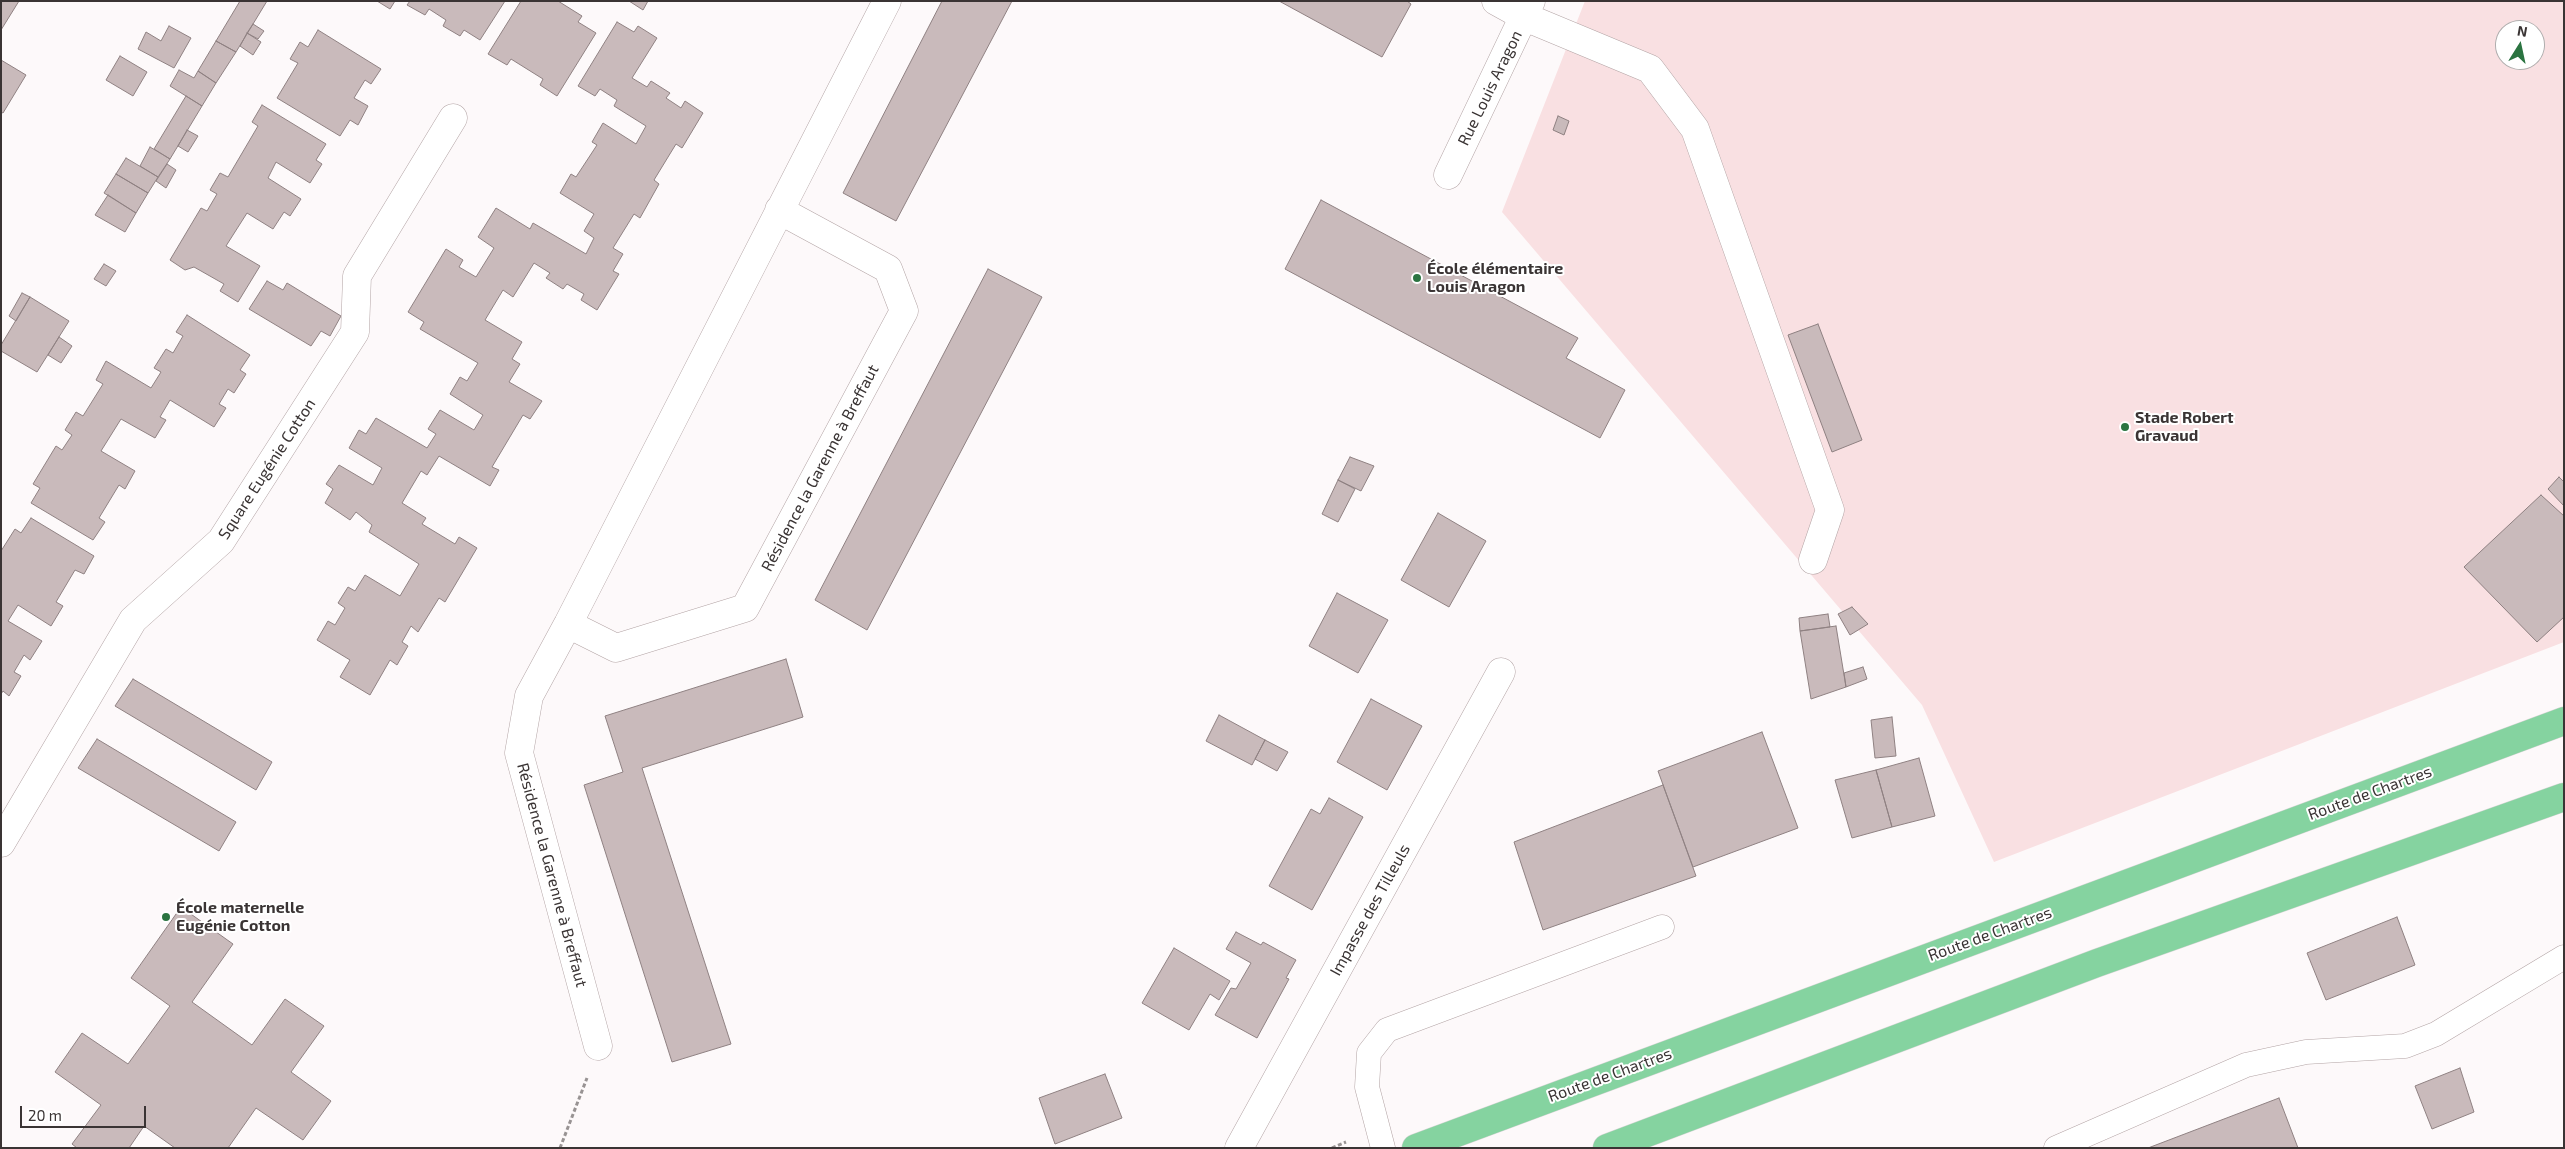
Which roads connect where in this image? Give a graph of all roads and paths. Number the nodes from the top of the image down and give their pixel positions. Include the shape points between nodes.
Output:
1 (887, 1) edge
2 (1496, 1) edge
3 (1528, 9) edge
4 (453, 118) dead end
5 (1448, 175) dead end
6 (779, 210) junction
7 (1814, 560) dead end
8 (568, 624) junction
9 (1501, 672) dead end
10 (2564, 721) edge
11 (2564, 797) edge
12 (1, 843) edge
13 (1662, 927) dead end
14 (2564, 957) edge
15 (598, 1046) joint
16 (560, 1148) edge
17 (1239, 1148) edge
18 (1383, 1148) edge
19 (1416, 1148) edge
20 (1607, 1148) edge
21 (2056, 1148) edge

1 - 6 street, Résidence la Garenne à Breffaut
2 - 3 street
3 - 5 street, Rue Louis Aragon
3 - 7 street via 1650,69 1695,128 1830,510
4 - 12 street, Square Eugénie Cotton via 357,276 354,332 221,541 132,620
6 - 8 street, Résidence la Garenne à Breffaut
6 - 8 street, Résidence la Garenne à Breffaut via 888,269 904,311 745,608 616,648
8 - 15 street, Résidence la Garenne à Breffaut via 528,696 519,753
9 - 17 street, Impasse des Tilleuls
10 - 19 main road, Route de Chartres
11 - 20 main road via 2097,963
13 - 18 lane via 1387,1030 1369,1053 1367,1087
14 - 21 lane via 2436,1034 2413,1043 2306,1052 2246,1065
15 - 16 path

